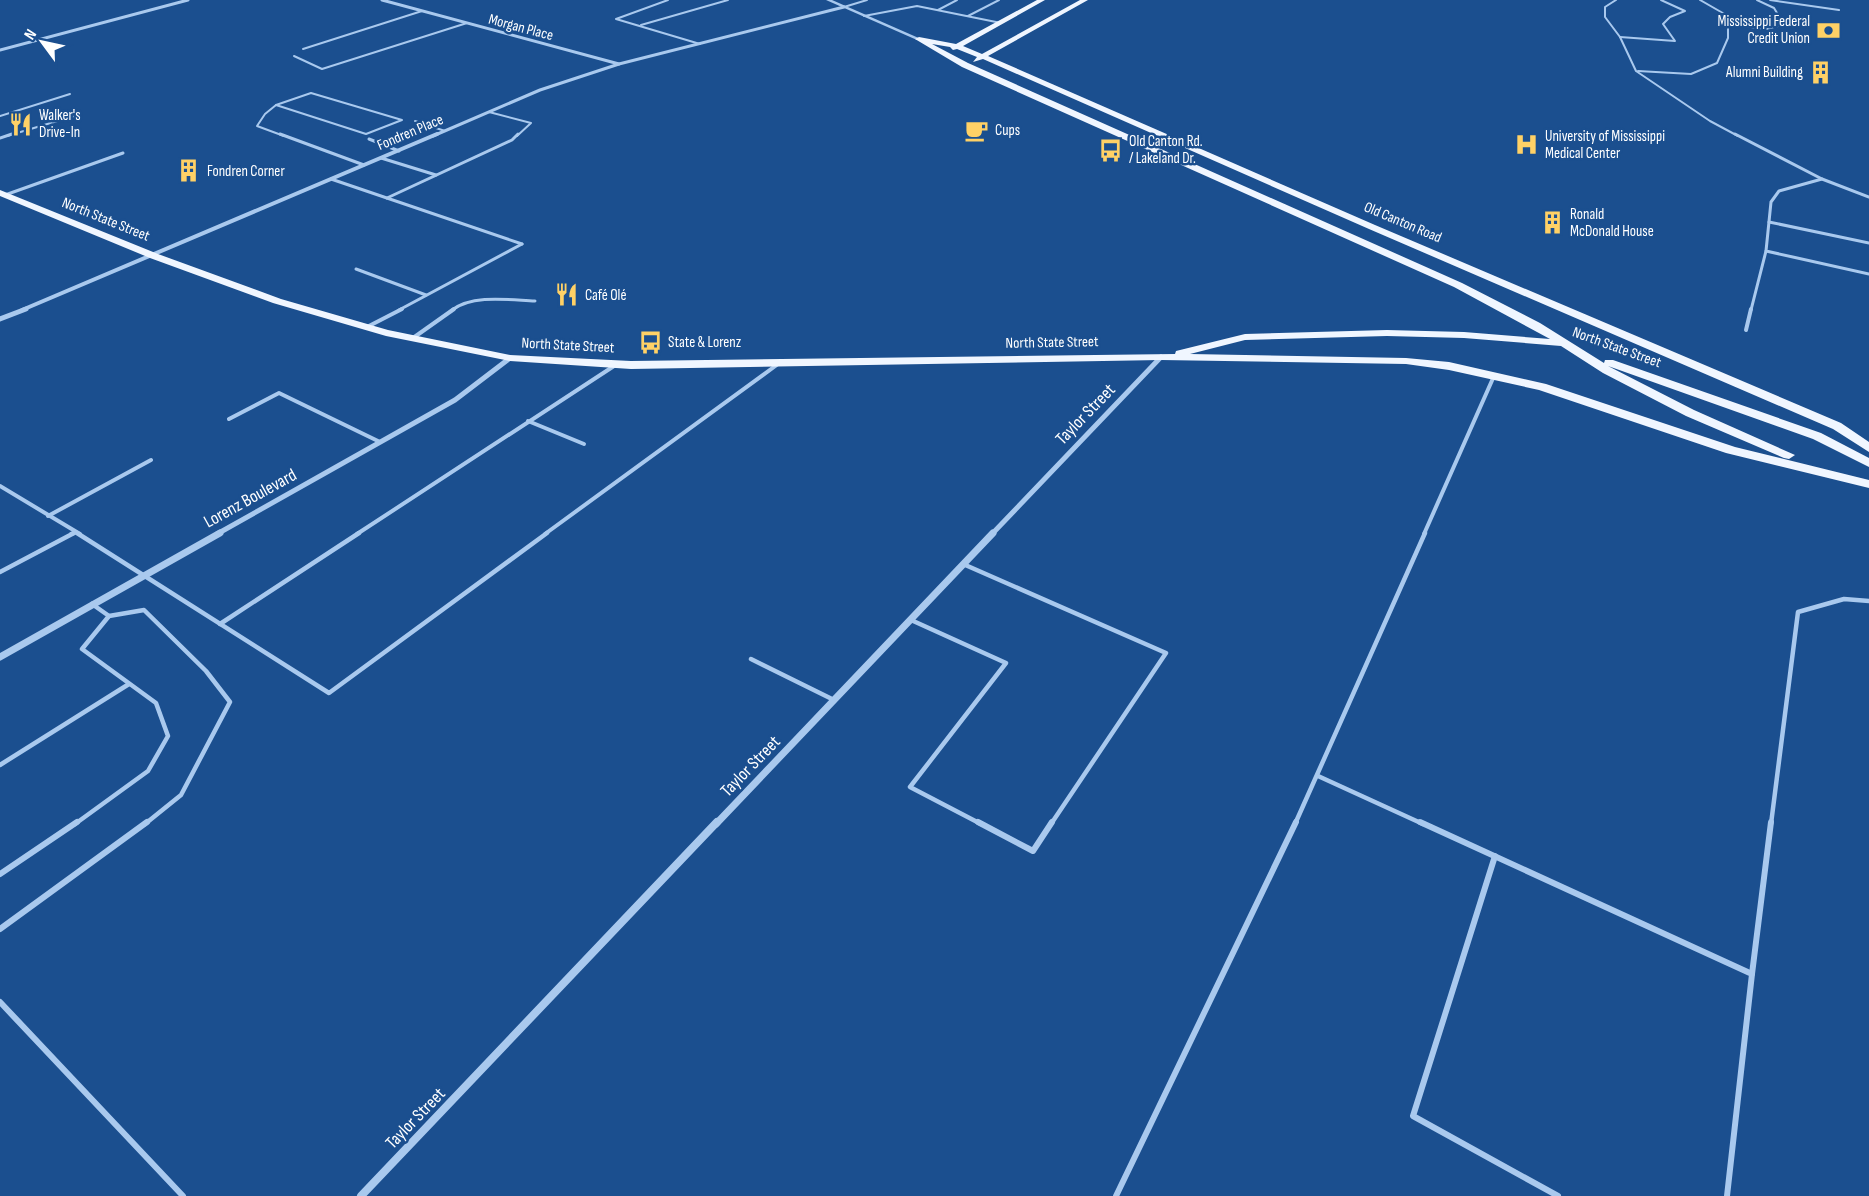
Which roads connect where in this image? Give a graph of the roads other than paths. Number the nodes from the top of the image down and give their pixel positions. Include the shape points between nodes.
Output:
1 (188, 0) edge
2 (382, 0) edge
3 (668, 0) edge
4 (728, 0) edge
5 (828, 0) edge
6 (867, 0) edge
7 (957, 0) edge
8 (999, 0) edge
9 (1042, 0) edge
10 (1085, 0) edge
11 (1616, 0) edge
12 (1661, 0) edge
13 (1700, 0) edge
14 (1757, 0) edge
15 (1770, 0) edge
16 (962, 1) edge
17 (982, 5) dead end
18 (987, 6) junction
19 (844, 7) junction
20 (938, 10) junction
21 (1839, 10) dead end
22 (422, 11) junction
23 (864, 16) junction
24 (968, 16) junction
25 (1780, 18) dead end
26 (467, 23) junction
27 (1000, 23) junction
28 (1728, 24) junction
29 (640, 26) junction
30 (1779, 26) dead end
31 (1620, 37) junction
32 (919, 39) junction
33 (700, 44) junction
34 (957, 46) junction
35 (303, 49) dead end
36 (0, 50) edge
37 (942, 54) junction
38 (982, 56) junction
39 (294, 57) dead end
40 (619, 64) junction
41 (965, 65) junction
42 (1636, 71) junction
43 (70, 94) dead end
44 (276, 105) junction
45 (489, 111) junction
46 (81, 114) dead end
47 (0, 116) edge
48 (415, 121) dead end
49 (445, 131) junction
50 (0, 138) edge
51 (369, 139) dead end
52 (399, 151) junction
53 (123, 153) dead end
54 (381, 158) junction
55 (364, 165) junction
56 (437, 175) junction
57 (332, 179) junction
58 (1822, 179) junction
59 (3, 194) edge
60 (1869, 197) edge
61 (387, 198) junction
62 (1769, 222) junction
63 (1869, 243) edge
64 (1766, 251) junction
65 (154, 256) junction
66 (356, 269) dead end
67 (1869, 274) edge
68 (426, 295) junction
69 (535, 301) dead end
70 (0, 319) edge
71 (368, 327) junction
72 (1746, 330) dead end
73 (413, 338) junction
74 (1562, 343) junction
75 (1161, 357) junction
76 (510, 358) junction
77 (780, 363) junction
78 (616, 364) junction
79 (1494, 375) junction
80 (229, 419) dead end
81 (528, 421) junction
82 (380, 442) junction
83 (584, 444) dead end
84 (1869, 448) edge
85 (151, 460) dead end
86 (1869, 463) edge
87 (1845, 477) junction
88 (1869, 484) edge
89 (0, 486) edge
90 (48, 516) junction
91 (74, 533) junction
92 (963, 564) junction
93 (0, 572) edge
94 (146, 574) junction
95 (1869, 601) edge
96 (92, 604) junction
97 (109, 616) junction
98 (911, 620) junction
99 (220, 624) junction
100 (0, 657) edge
101 (751, 659) dead end
102 (129, 684) junction
103 (834, 700) junction
104 (0, 765) edge
105 (1318, 776) junction
106 (1495, 856) junction
107 (0, 874) edge
108 (0, 928) edge
109 (1752, 974) junction
110 (0, 1002) edge
111 (183, 1196) edge
112 (361, 1196) edge
113 (1116, 1196) edge
114 (1558, 1196) edge
115 (1727, 1196) edge

1 - 36 street
2 - 22 street, Morgan Place
3 - 29 lane via 616,19
4 - 29 lane
5 - 19 street, Old Canton Road
6 - 19 lane
7 - 16 lane
7 - 20 lane
8 - 18 lane
9 - 27 main road
10 - 38 main road
11 - 31 lane via 1605,7 1605,17
12 - 31 lane via 1685,11 1663,24 1675,41
13 - 28 lane via 1728,16
14 - 25 lane via 1774,8
15 - 21 lane
17 - 18 lane
18 - 24 lane
19 - 23 street, Old Canton Road
19 - 33 street, Fondren Place
20 - 23 lane via 917,6
20 - 24 lane
22 - 26 street, Morgan Place
22 - 35 lane
23 - 32 street, Old Canton Road
24 - 27 lane
26 - 39 lane via 322,69
26 - 40 street, Morgan Place
27 - 34 main road
28 - 30 lane via 1766,29
28 - 42 lane via 1728,38 1717,63 1691,74
29 - 33 lane
31 - 42 lane
32 - 34 main road, Old Canton Road
32 - 37 main road, Old Canton Road
33 - 40 street, Fondren Place
34 - 37 main road
34 - 38 main road, Old Canton Road
37 - 41 main road, Old Canton Road
38 - 41 main road
38 - 84 main road, Old Canton Road via 1826,421
40 - 45 street, Fondren Place
41 - 74 main road, Old Canton Road via 1458,285
42 - 58 lane via 1710,121
43 - 47 lane
44 - 44 lane via 366,135 402,120 312,92
44 - 55 lane via 259,117 257,126
45 - 49 street, Fondren Place
45 - 56 lane via 531,123 512,140
46 - 50 lane
48 - 49 lane
49 - 52 street, Fondren Place
51 - 52 lane
52 - 54 street, Fondren Place
53 - 59 lane
54 - 55 street, Fondren Place
54 - 56 lane
55 - 57 street, Fondren Place
56 - 61 lane
57 - 61 lane
57 - 65 street, Fondren Place
58 - 60 lane
58 - 62 lane via 1779,191 1771,202
59 - 65 main road, North State Street
61 - 68 lane via 522,243
62 - 63 lane
62 - 64 lane
64 - 67 lane
64 - 72 lane
65 - 70 street, Fondren Place
65 - 71 main road, North State Street via 277,300
66 - 68 lane
68 - 71 lane
69 - 73 lane via 500,299 460,304
71 - 73 main road, North State Street
73 - 76 main road, North State Street
74 - 75 main road, North State Street via 1453,335 1257,337
74 - 86 main road, North State Street via 1817,436
74 - 87 main road, Old Canton Road via 1690,413
75 - 77 main road, North State Street
75 - 79 main road, North State Street via 1260,361 1363,358 1438,364
75 - 92 street, Taylor Street
76 - 78 main road, North State Street
76 - 82 street, Lorenz Boulevard via 455,400
77 - 78 main road, North State Street
77 - 99 lane via 329,693
78 - 81 lane
79 - 87 main road, North State Street via 1542,387 1731,450
79 - 105 lane
80 - 82 lane via 279,393
81 - 83 lane
81 - 99 lane
82 - 94 street, Lorenz Boulevard
85 - 90 lane
87 - 88 main road, North State Street
89 - 90 lane
90 - 91 lane
91 - 93 lane
91 - 94 lane
92 - 98 street, Taylor Street
92 - 98 lane via 1166,653 1033,851 910,787 1006,663
94 - 96 street, Lorenz Boulevard
94 - 99 lane
95 - 109 lane via 1844,599 1798,612
96 - 97 lane
96 - 100 street, Lorenz Boulevard
97 - 102 lane via 82,649
97 - 108 lane via 144,610 206,671 230,702 181,795 120,844
98 - 103 street, Taylor Street
101 - 103 lane
102 - 104 lane
102 - 107 lane via 156,703 168,736 148,771
103 - 112 street, Taylor Street
105 - 106 lane
105 - 113 lane
106 - 109 lane
106 - 114 lane via 1413,1116
109 - 115 lane
110 - 111 lane

